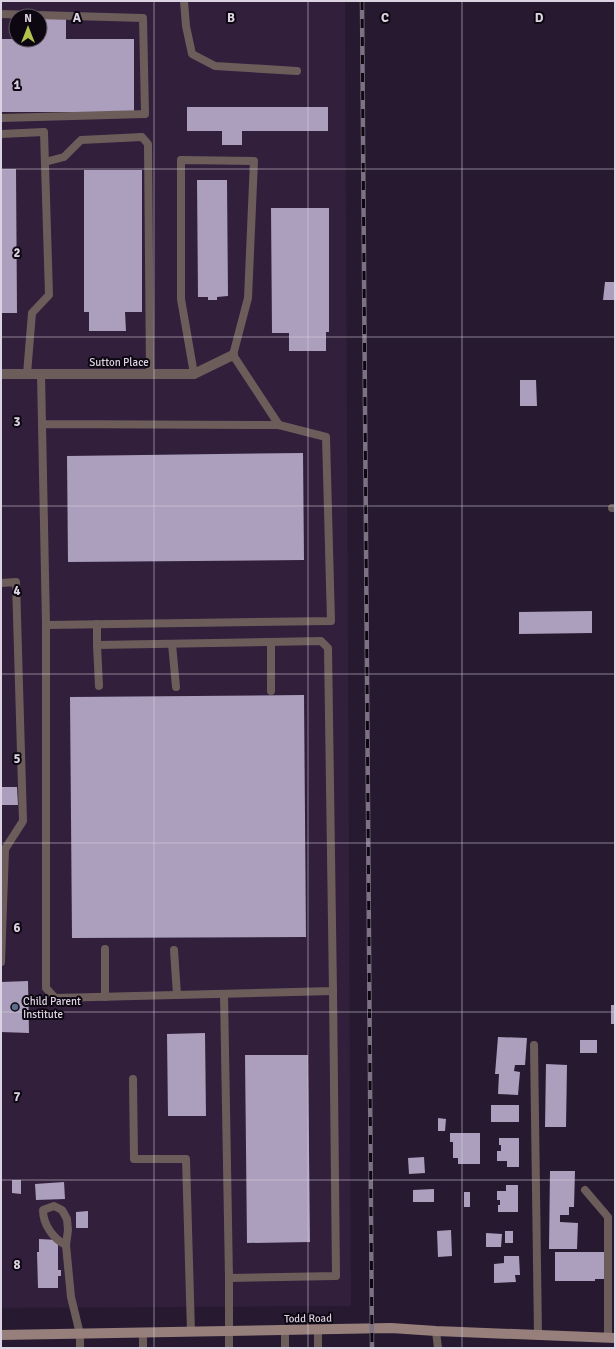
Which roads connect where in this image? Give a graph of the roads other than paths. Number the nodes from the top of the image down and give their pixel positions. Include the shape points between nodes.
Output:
1 (184, 1) edge
2 (1, 14) edge
3 (297, 71) dead end
4 (1, 118) edge
5 (1, 134) edge
6 (45, 162) junction
7 (233, 355) junction
8 (1, 374) edge
9 (27, 374) junction
10 (41, 374) junction
11 (150, 374) junction
12 (194, 374) junction
13 (42, 424) junction
14 (279, 425) junction
15 (1, 583) edge
16 (97, 624) junction
17 (46, 625) junction
18 (271, 642) junction
19 (172, 644) junction
20 (96, 645) junction
21 (99, 686) dead end
22 (176, 687) dead end
23 (271, 691) dead end
24 (3, 849) edge
25 (105, 949) dead end
26 (174, 950) dead end
27 (1, 962) edge
28 (333, 991) junction
29 (224, 994) junction
30 (177, 995) junction
31 (105, 997) junction
32 (534, 1044) dead end
33 (133, 1079) dead end
34 (585, 1190) dead end
35 (66, 1244) dead end
36 (228, 1278) junction
37 (286, 1330) junction
38 (318, 1330) junction
39 (191, 1332) junction
40 (229, 1332) junction
41 (436, 1332) junction
42 (143, 1333) junction
43 (80, 1334) junction
44 (1, 1335) edge
45 (538, 1335) junction
46 (612, 1338) edge
47 (80, 1348) edge
48 (142, 1348) edge
49 (229, 1348) edge
50 (285, 1348) edge
51 (318, 1348) edge
52 (438, 1348) edge

1 - 3 lane via 192,54 215,66
2 - 4 lane via 143,18 145,114
5 - 6 lane via 44,132
6 - 9 lane via 49,296 32,313
6 - 11 lane via 64,156 81,140 142,137 148,144
7 - 12 street, Sutton Place
7 - 12 lane via 248,298 254,161 181,160 180,299
7 - 14 lane
8 - 9 street, Sutton Place
9 - 10 street, Sutton Place
10 - 11 street, Sutton Place
10 - 13 lane
11 - 12 street, Sutton Place
13 - 14 lane
13 - 17 lane
14 - 16 lane via 326,437 332,621
15 - 24 lane via 16,582 23,821
16 - 17 lane
16 - 20 lane
17 - 31 lane via 46,988 55,998
18 - 19 lane
18 - 23 lane
18 - 28 lane via 321,641 328,648
19 - 20 lane
19 - 22 lane
20 - 21 lane
24 - 27 lane
25 - 31 lane
26 - 30 lane
28 - 29 lane
28 - 36 lane via 336,1276
29 - 30 lane
29 - 36 lane
30 - 31 lane
32 - 45 lane
33 - 39 lane via 134,1159 186,1159
34 - 46 lane via 608,1217
35 - 43 lane via 71,1297
36 - 40 lane
37 - 38 main road, Todd Road
37 - 40 main road, Todd Road
37 - 50 lane
38 - 41 main road, Todd Road via 391,1328
38 - 51 lane
39 - 40 main road, Todd Road
39 - 42 main road, Todd Road
40 - 49 lane
41 - 45 main road, Todd Road
41 - 52 lane
42 - 43 main road, Todd Road
42 - 48 lane
43 - 44 main road, Todd Road
43 - 47 lane
45 - 46 main road, Todd Road

